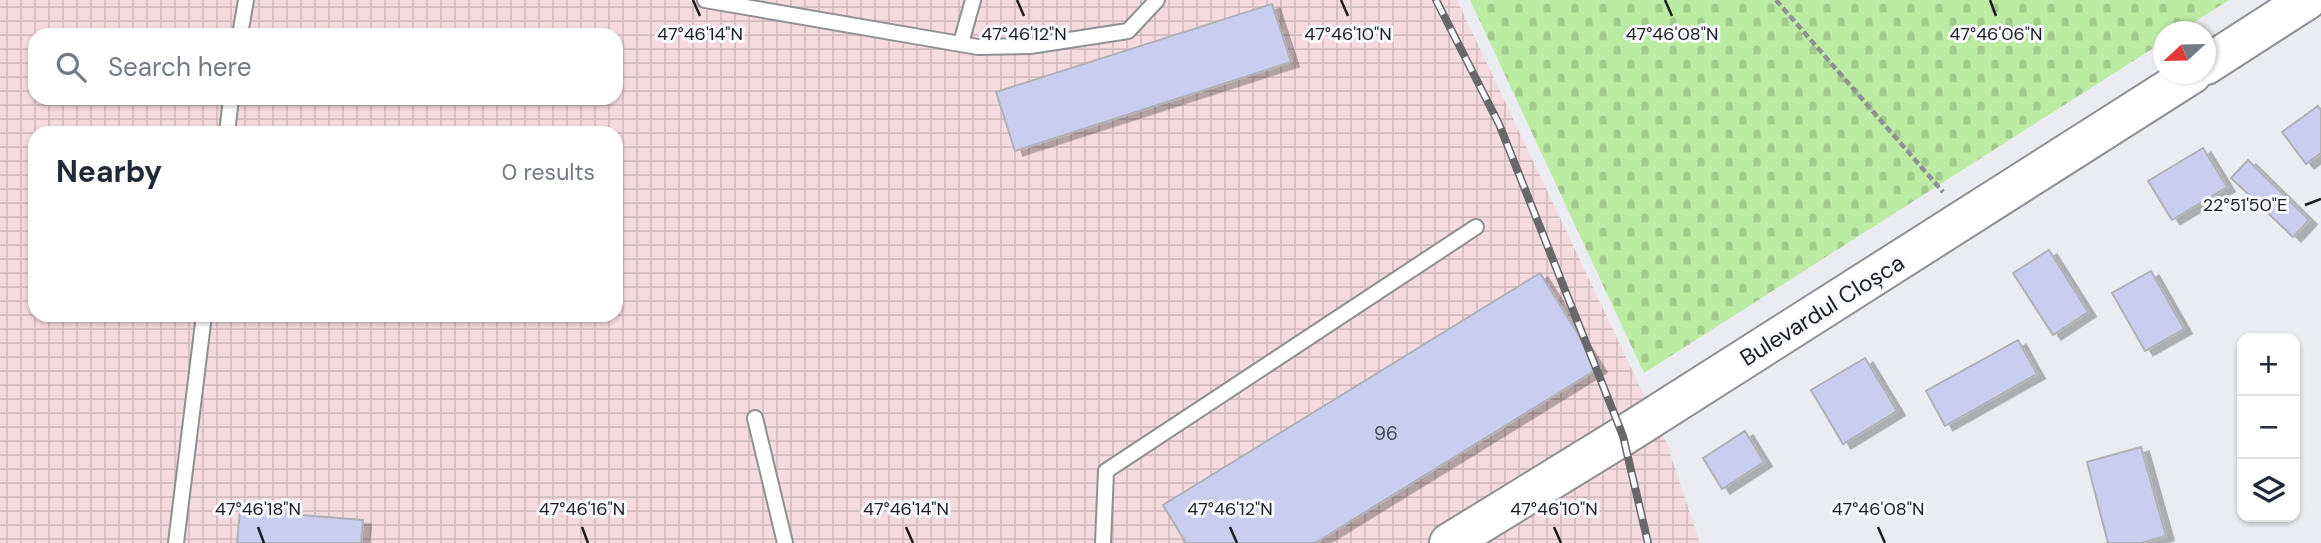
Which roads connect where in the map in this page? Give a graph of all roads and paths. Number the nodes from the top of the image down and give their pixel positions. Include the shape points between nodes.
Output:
1 (246, 0) edge
2 (705, 0) edge
3 (973, 0) edge
4 (1157, 0) edge
5 (1776, 0) edge
6 (2307, 0) edge
7 (735, 2) edge
8 (241, 28) edge
9 (961, 43) junction
10 (2216, 59) edge
11 (2176, 84) edge
12 (230, 105) edge
13 (228, 126) edge
14 (1918, 162) dead end
15 (1476, 227) dead end
16 (203, 322) edge
17 (755, 418) dead end
18 (176, 543) edge
19 (785, 543) edge
20 (1103, 543) edge
21 (1449, 543) edge

1 - 8 lane
2 - 7 lane
3 - 9 lane
4 - 9 lane via 1128,31 1030,46
5 - 14 path
6 - 10 main road
7 - 9 lane
11 - 21 main road, Bulevardul Cloșca
12 - 13 lane
15 - 20 lane via 1106,471
16 - 18 lane
17 - 19 lane

